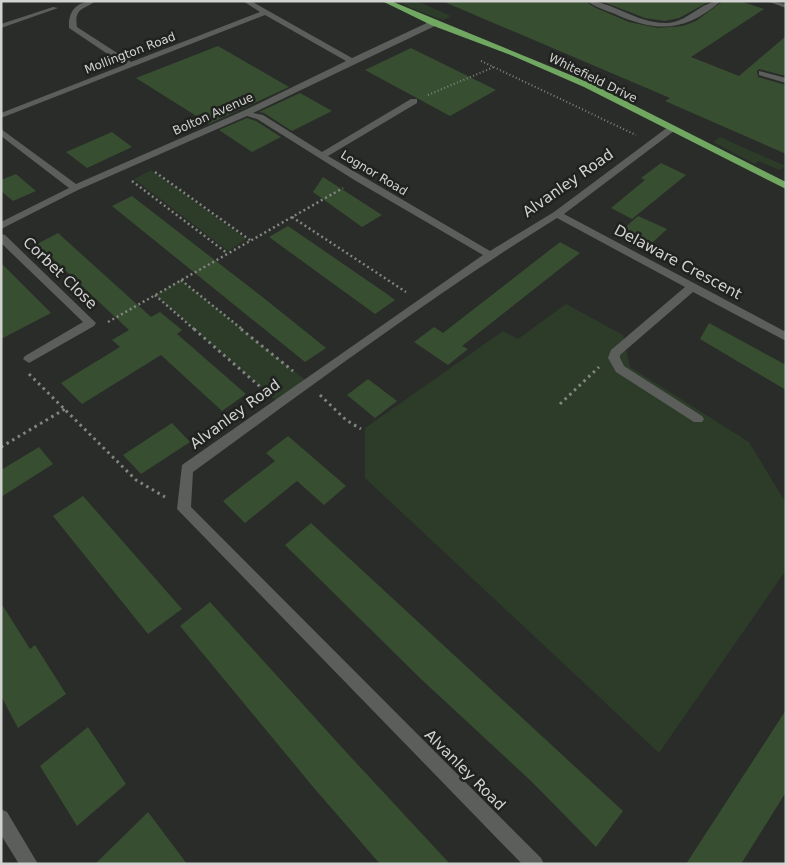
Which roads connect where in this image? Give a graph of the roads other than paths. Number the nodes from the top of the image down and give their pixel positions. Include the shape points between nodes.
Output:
1 (93, 1) edge
2 (246, 1) edge
3 (385, 1) edge
4 (590, 1) edge
5 (718, 1) edge
6 (772, 1) edge
7 (786, 6) edge
8 (55, 8) dead end
9 (266, 12) junction
10 (434, 23) junction
11 (1, 26) edge
12 (352, 61) junction
13 (130, 64) junction
14 (762, 73) dead end
15 (784, 78) edge
16 (414, 101) road end
17 (246, 113) junction
18 (1, 116) edge
19 (671, 129) junction
20 (1, 132) edge
21 (322, 156) junction
22 (786, 186) edge
23 (76, 188) junction
24 (556, 214) junction
25 (1, 226) edge
26 (1, 237) edge
27 (490, 254) junction
28 (692, 286) junction
29 (786, 337) edge
30 (29, 359) road end
31 (698, 419) dead end
32 (1, 818) edge
33 (29, 864) edge
34 (535, 864) edge

1 - 13 street via 76,8 71,17 72,28
2 - 9 street
3 - 10 main road, Whitefield Drive
4 - 5 street via 652,25 665,26 679,24
6 - 7 street
8 - 11 street
9 - 12 street
9 - 13 street, Mollington Road
10 - 12 street, Bolton Avenue
10 - 19 main road, Whitefield Drive via 587,85
12 - 17 street, Bolton Avenue
13 - 18 street, Mollington Road
14 - 15 street
16 - 21 street
17 - 21 street, Lognor Road via 260,117
17 - 23 street, Bolton Avenue
19 - 22 main road, Whitefield Drive
19 - 24 street, Alvanley Road
20 - 23 street
21 - 27 street, Lognor Road
23 - 25 street, Bolton Avenue
24 - 27 street, Alvanley Road
24 - 28 street, Delaware Crescent
26 - 30 street, Corbet Close via 90,323
27 - 34 street, Alvanley Road via 187,469 184,509
28 - 29 street, Delaware Crescent
28 - 31 street via 615,353 615,362
32 - 33 street

